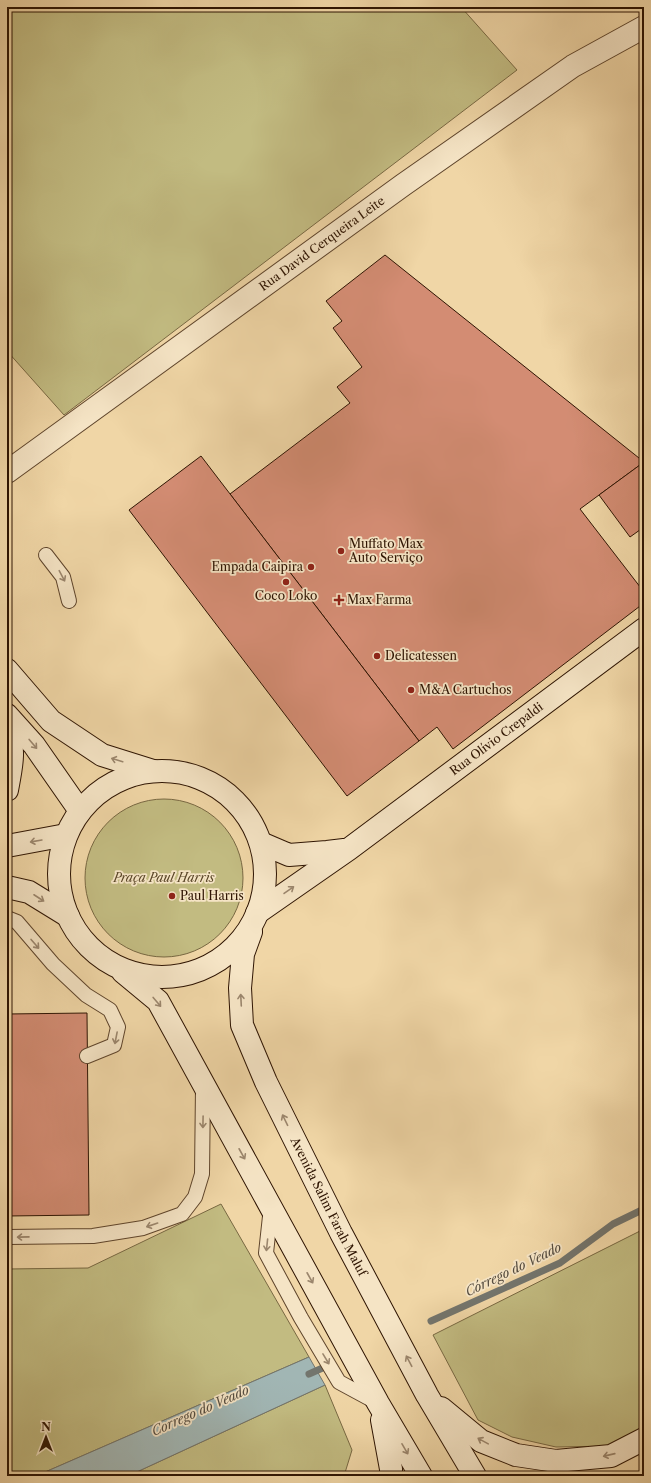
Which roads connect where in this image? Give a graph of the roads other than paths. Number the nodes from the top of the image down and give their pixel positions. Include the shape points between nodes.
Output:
1 (644, 27) edge
2 (7, 472) edge
3 (46, 555) dead end
4 (70, 601) dead end
5 (644, 628) edge
6 (7, 670) edge
7 (7, 715) edge
8 (7, 727) edge
9 (154, 771) junction
10 (7, 790) edge
11 (80, 811) junction
12 (66, 835) junction
13 (261, 843) junction
14 (7, 846) edge
15 (349, 849) junction
16 (7, 888) edge
17 (68, 916) junction
18 (256, 917) junction
19 (7, 918) edge
20 (117, 967) junction
21 (87, 1056) dead end
22 (203, 1083) junction
23 (7, 1237) edge
24 (427, 1395) junction
25 (378, 1403) junction
26 (644, 1440) edge
27 (391, 1476) edge
28 (421, 1476) edge
29 (475, 1476) edge

1 - 2 main road, Rua David Cerqueira Leite via 560,74 402,185
3 -> 4 lane via 63,577
5 - 15 main road, Rua Olívio Crepaldi
9 -> 6 main road via 102,755 51,721
7 -> 11 main road via 34,745
8 - 10 main road via 13,757
9 - 11 main road via 126,777 100,791
9 - 13 main road, Avenida Salim Farah Maluf via 188,774 220,788 245,812
11 - 12 main road
12 -> 14 main road
12 - 17 main road via 59,862 59,890
13 - 15 main road via 289,855
13 - 18 main road, Avenida Salim Farah Maluf via 266,869 263,897
18 -> 15 main road, Rua Olívio Crepaldi
16 -> 17 main road via 29,892
17 - 20 main road via 88,946
18 - 20 main road via 229,953 195,972 155,977
24 -> 18 main road, Avenida Salim Farah Maluf via 338,1226 266,1082 242,1025 240,988 243,954
19 -> 21 lane via 17,922 53,964 86,995 110,1010 118,1027 114,1045
20 -> 22 main road via 158,1001
22 -> 23 lane via 202,1174 195,1197 182,1214 143,1228 93,1236
22 -> 25 main road
26 -> 24 main road via 611,1456 556,1461 516,1455 481,1441
24 - 29 main road, Avenida Salim Farah Maluf
25 - 27 main road
25 -> 28 main road

